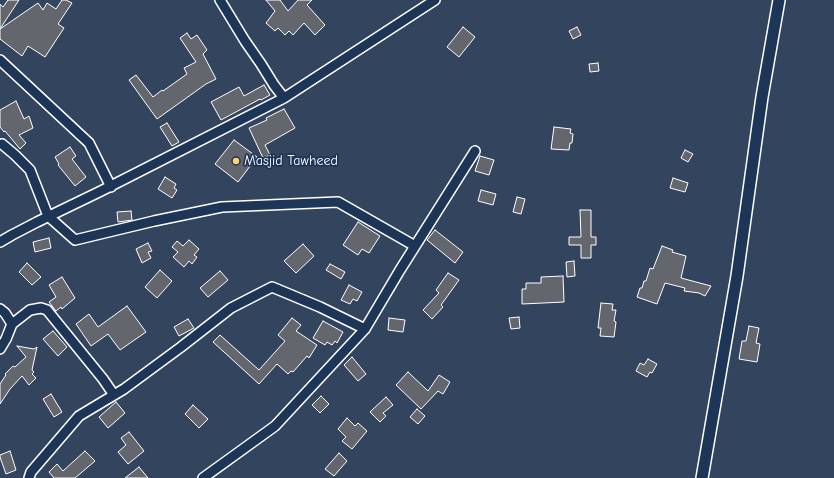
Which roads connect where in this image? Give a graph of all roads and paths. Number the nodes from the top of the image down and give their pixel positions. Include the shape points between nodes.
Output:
1 (220, 0) edge
2 (435, 0) edge
3 (779, 0) edge
4 (0, 60) edge
5 (284, 98) junction
6 (2, 144) dead end
7 (475, 151) dead end
8 (111, 187) junction
9 (48, 216) junction
10 (0, 242) edge
11 (414, 246) junction
12 (0, 308) edge
13 (12, 324) junction
14 (365, 329) junction
15 (0, 349) edge
16 (114, 395) junction
17 (29, 478) edge
18 (203, 478) edge
19 (702, 478) edge

1 - 5 street
2 - 5 street
3 - 19 street via 762,97 737,276
4 - 8 street via 89,143
5 - 8 street
6 - 9 street via 30,170
7 - 11 street
8 - 9 street
9 - 10 street
9 - 11 street via 75,240 222,207 338,202
11 - 14 street
12 - 13 street
13 - 15 street
13 - 16 street via 30,310 47,310
14 - 16 street via 272,287 231,308
14 - 18 street via 275,426
16 - 17 street via 79,416 31,472

